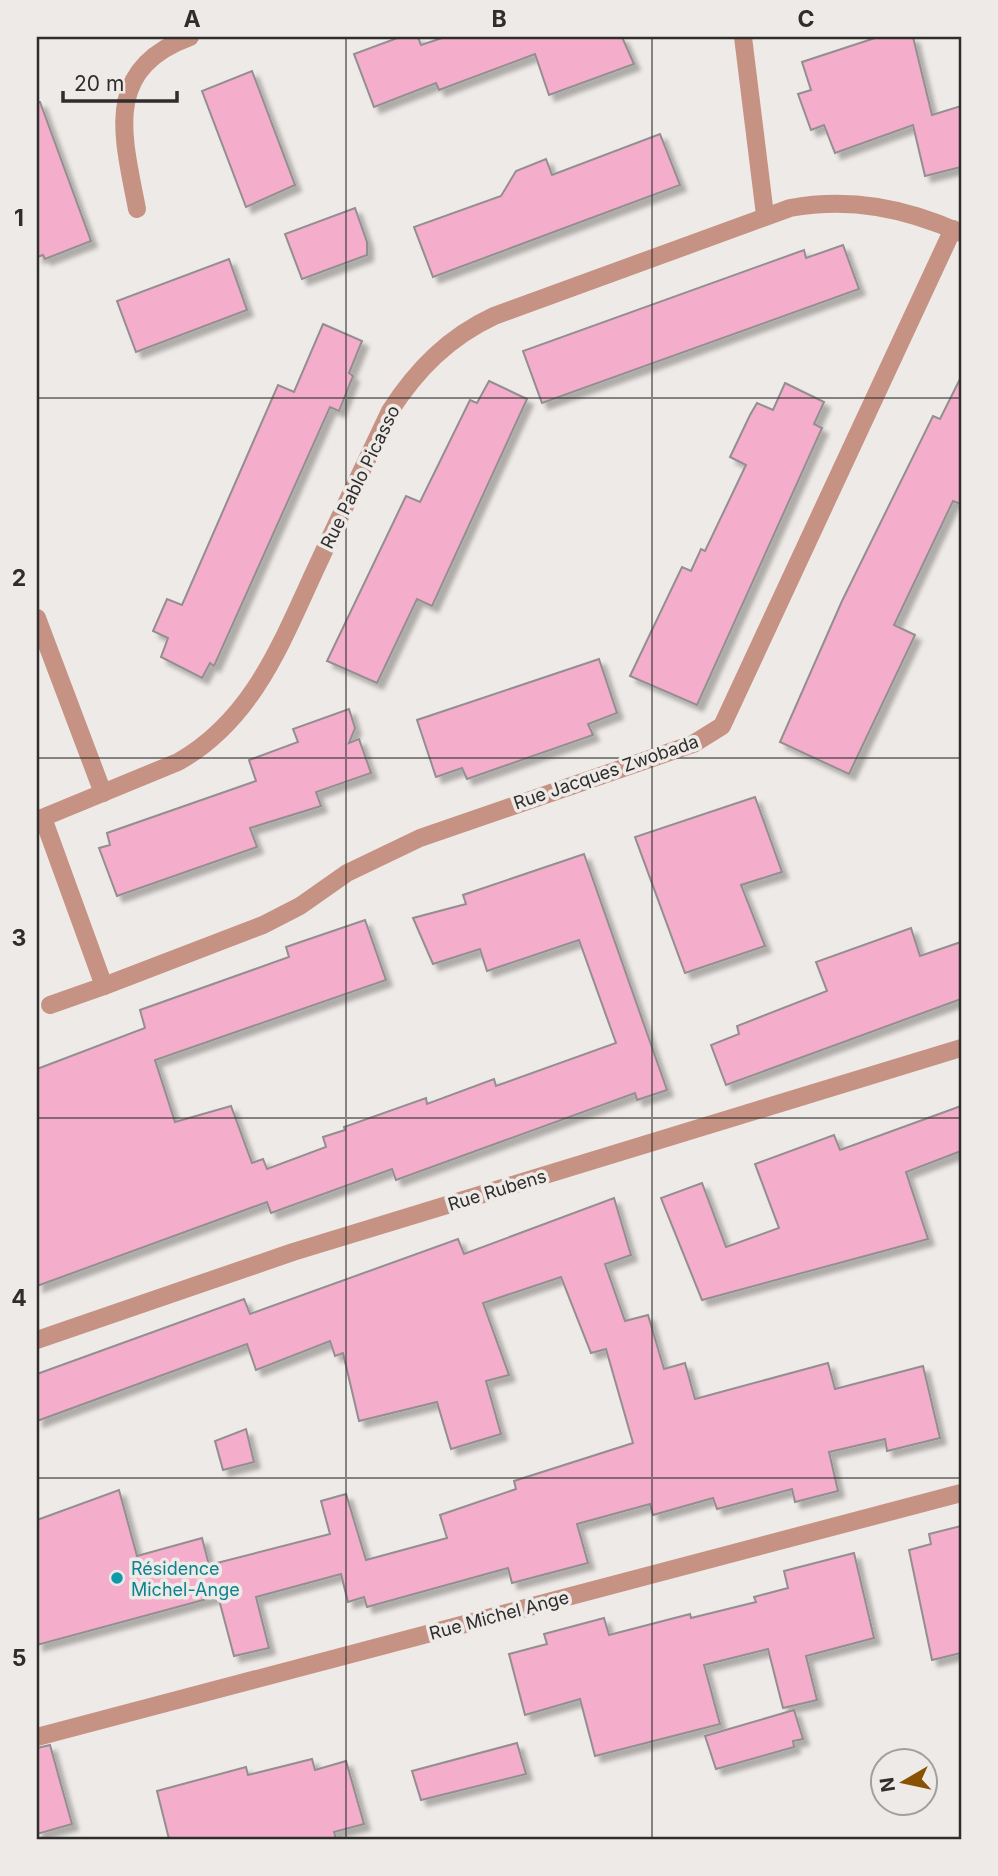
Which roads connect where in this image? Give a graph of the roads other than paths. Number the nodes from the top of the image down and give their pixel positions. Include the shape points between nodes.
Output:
1 (190, 37) edge
2 (743, 37) edge
3 (137, 209) dead end
4 (765, 215) junction
5 (957, 231) edge
6 (37, 618) edge
7 (40, 637) edge
8 (103, 793) junction
9 (40, 819) edge
10 (104, 986) junction
11 (50, 1005) dead end
12 (961, 1048) edge
13 (37, 1340) edge
14 (961, 1493) edge
15 (37, 1737) edge

1 - 3 street via 160,51 127,92 123,138
2 - 4 street
4 - 5 street, Rue Pablo Picasso via 808,204 850,202 896,210
4 - 8 street, Rue Pablo Picasso via 494,316 444,347 414,376 390,411 251,698 217,737 198,751
5 - 10 street, Rue Jacques Zwobada via 722,726 693,744 421,838 347,873 263,925
6 - 7 street
7 - 8 street
8 - 9 street, Rue Pablo Picasso
9 - 10 street
10 - 11 street, Rue Jacques Zwobada
12 - 13 street, Rue Rubens via 293,1252
14 - 15 street, Rue Michel Ange

